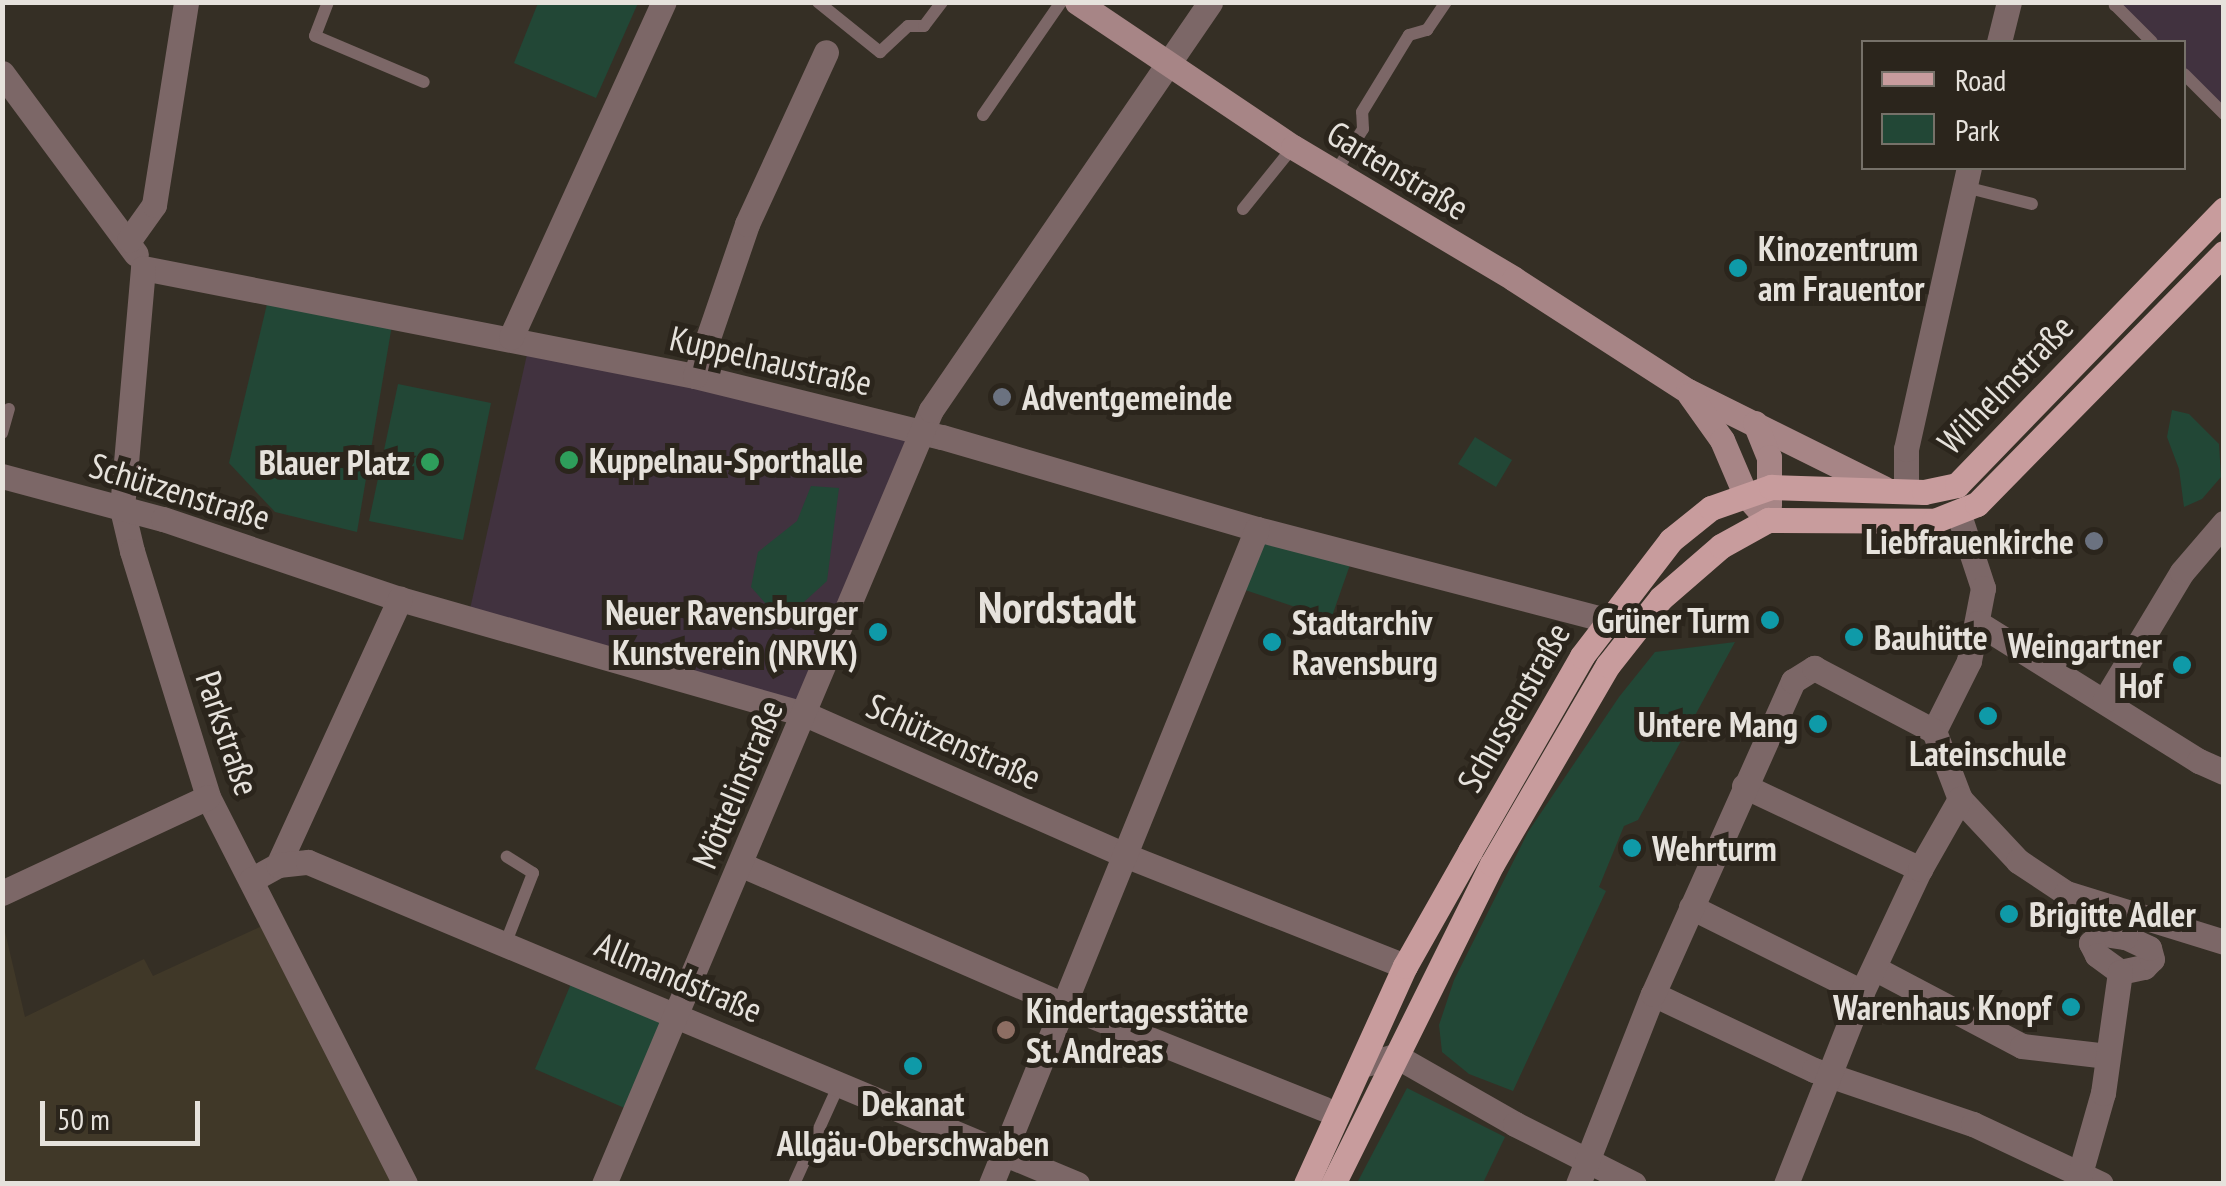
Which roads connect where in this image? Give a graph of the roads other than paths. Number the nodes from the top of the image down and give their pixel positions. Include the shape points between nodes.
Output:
1 (186, 2) edge
2 (328, 2) edge
3 (664, 2) edge
4 (818, 2) edge
5 (942, 2) edge
6 (1061, 2) edge
7 (1077, 2) edge
8 (1210, 2) edge
9 (1446, 2) edge
10 (2009, 2) edge
11 (2117, 2) edge
12 (2000, 40) edge
13 (2150, 40) edge
14 (826, 52) dead end
15 (1168, 63) junction
16 (2, 73) edge
17 (2186, 76) edge
18 (424, 82) dead end
19 (2224, 114) edge
20 (983, 115) dead end
21 (1293, 147) junction
22 (1335, 172) junction
23 (1967, 177) edge
24 (2032, 204) dead end
25 (1243, 209) dead end
26 (2224, 209) edge
27 (129, 240) junction
28 (2224, 253) edge
29 (143, 268) junction
30 (512, 338) junction
31 (695, 376) junction
32 (1688, 390) junction
33 (9, 409) dead end
34 (1755, 423) junction
35 (920, 432) junction
36 (2, 433) edge
37 (2, 476) edge
38 (1771, 487) junction
39 (1948, 489) junction
40 (1897, 491) junction
41 (1745, 494) junction
42 (122, 509) junction
43 (1959, 515) junction
44 (1768, 520) junction
45 (2224, 523) edge
46 (1258, 529) junction
47 (400, 599) junction
48 (1606, 620) junction
49 (1978, 623) junction
50 (2104, 700) junction
51 (805, 714) junction
52 (1934, 731) junction
53 (2224, 772) edge
54 (1744, 786) junction
55 (208, 797) junction
56 (1960, 799) junction
57 (1128, 856) junction
58 (506, 857) dead end
59 (278, 865) junction
60 (742, 865) junction
61 (1920, 869) junction
62 (251, 880) junction
63 (2, 893) edge
64 (1691, 908) junction
65 (2126, 926) junction
66 (506, 942) junction
67 (2224, 942) edge
68 (1397, 963) junction
69 (1874, 968) junction
70 (1862, 992) junction
71 (1652, 994) junction
72 (1067, 1006) junction
73 (677, 1015) junction
74 (1396, 1056) junction
75 (2107, 1056) junction
76 (1362, 1066) junction
77 (1827, 1075) junction
78 (840, 1082) junction
79 (1324, 1109) dead end
80 (1005, 1153) junction
81 (1582, 1172) edge
82 (2085, 1180) edge
83 (405, 1184) edge
84 (604, 1184) edge
85 (794, 1184) edge
86 (991, 1184) edge
87 (1077, 1184) edge
88 (1306, 1184) edge
89 (1334, 1184) edge
90 (1634, 1184) edge
91 (1786, 1184) edge

1 - 27 street via 154,205
2 - 18 lane via 315,36
3 - 30 street
4 - 5 lane via 880,52 908,26 924,26
6 - 20 lane
7 - 15 main road, Gartenstraße
8 - 15 street, Möttelinstraße
9 - 22 lane via 1428,30 1409,35
10 - 12 street
11 - 13 lane
14 - 31 street via 747,224
15 - 21 main road, Gartenstraße
15 - 35 street, Möttelinstraße
16 - 27 street
17 - 19 lane
21 - 22 main road, Gartenstraße
21 - 25 lane
22 - 32 main road, Gartenstraße
23 - 24 lane
23 - 40 street
26 - 39 main road, Wilhelmstraße via 1984,462
27 - 29 street
28 - 43 main road, Wilhelmstraße via 2001,482
29 - 30 street, Kuppelnaustraße
29 - 42 street, Parkstraße
30 - 31 street, Kuppelnaustraße
31 - 35 street, Kuppelnaustraße
32 - 34 main road, Gartenstraße
32 - 41 main road, Gartenstraße via 1722,440
33 - 36 lane
34 - 38 main road via 1769,457
34 - 40 main road, Gartenstraße via 1852,476
35 - 46 street, Kuppelnaustraße
35 - 51 street, Möttelinstraße
37 - 42 street, Schützenstraße
38 - 40 main road, Schussenstraße
38 - 41 main road, Schussenstraße
38 - 44 main road
39 - 40 main road, Schussenstraße
39 - 43 main road, Wilhelmstraße
41 - 44 main road, Gartenstraße
41 - 48 main road, Schussenstraße via 1711,508 1670,540
42 - 47 street, Schützenstraße
42 - 55 street, Parkstraße
43 - 44 main road, Schussenstraße via 1934,521
43 - 49 street via 1983,588
44 - 74 main road, Schussenstraße via 1686,575 1608,665 1492,864
45 - 50 street via 2182,572
46 - 48 street, Kuppelnaustraße
46 - 57 street
47 - 51 street, Schützenstraße
47 - 59 street
48 - 68 main road, Schussenstraße
49 - 50 street
49 - 52 street via 1970,661
50 - 53 street
51 - 57 street, Schützenstraße
51 - 60 street, Möttelinstraße
52 - 54 street via 1814,668 1793,681
52 - 56 street
54 - 61 street
54 - 64 street
55 - 62 street, Parkstraße
55 - 63 street
56 - 61 street
56 - 65 street via 2034,874
57 - 68 street, Schützenstraße
57 - 72 street
58 - 66 lane via 533,873
59 - 62 street
59 - 66 street, Allmandstraße via 308,862
60 - 72 street
60 - 73 street, Möttelinstraße
61 - 69 street
62 - 83 street, Parkstraße
64 - 70 street
64 - 71 street
65 - 67 street
65 - 75 street via 2092,942 2120,972
66 - 73 street, Allmandstraße
68 - 76 main road, Schussenstraße
69 - 70 street
69 - 75 street via 2022,1046
70 - 77 street
71 - 77 street
71 - 81 street
72 - 79 street
72 - 80 street
73 - 78 street, Allmandstraße
73 - 84 street, Möttelinstraße
74 - 76 street
74 - 81 street
74 - 89 main road, Schussenstraße
75 - 82 street
76 - 88 main road, Schussenstraße
77 - 82 street via 1973,1124
77 - 91 street
78 - 80 street, Allmandstraße
78 - 85 lane
80 - 86 street
80 - 87 street, Allmandstraße
81 - 90 street

